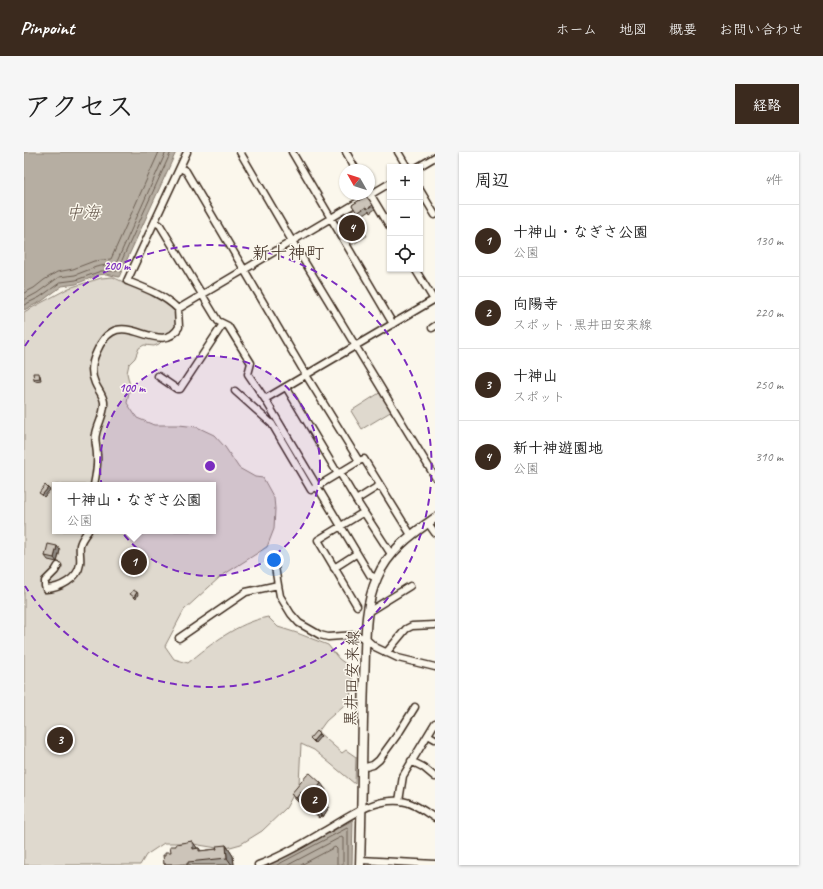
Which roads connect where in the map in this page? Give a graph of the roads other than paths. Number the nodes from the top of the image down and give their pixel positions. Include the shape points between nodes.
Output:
1 (187, 152) edge
2 (240, 152) edge
3 (292, 152) edge
4 (346, 152) edge
5 (398, 152) edge
6 (435, 157) edge
7 (353, 164) edge
8 (405, 164) edge
9 (423, 164) edge
10 (180, 168) junction
11 (387, 184) edge
12 (375, 190) edge
13 (423, 195) edge
14 (359, 200) edge
15 (374, 200) edge
16 (435, 215) edge
17 (331, 218) junction
18 (155, 222) junction
19 (387, 222) edge
20 (292, 241) junction
21 (244, 269) junction
22 (417, 272) edge
23 (201, 294) junction
24 (434, 299) edge
25 (178, 309) junction
26 (223, 324) junction
27 (394, 324) junction
28 (355, 346) junction
29 (306, 375) junction
30 (158, 376) dead end
31 (286, 387) junction
32 (235, 391) dead end
33 (265, 400) junction
34 (359, 461) junction
35 (339, 474) junction
36 (435, 477) edge
37 (95, 482) edge
38 (380, 485) junction
39 (317, 487) junction
40 (356, 500) junction
41 (364, 512) junction
42 (432, 520) edge
43 (340, 526) junction
44 (435, 533) edge
45 (86, 534) edge
46 (411, 535) junction
47 (356, 554) junction
48 (391, 554) junction
49 (274, 561) dead end
50 (58, 566) dead end
51 (334, 568) junction
52 (376, 578) junction
53 (278, 585) junction
54 (410, 586) dead end
55 (357, 606) dead end
56 (368, 612) junction
57 (435, 625) edge
58 (179, 638) dead end
59 (366, 639) junction
60 (386, 653) junction
61 (435, 667) edge
62 (415, 707) dead end
63 (435, 723) edge
64 (428, 735) junction
65 (435, 739) edge
66 (411, 761) junction
67 (362, 768) junction
68 (435, 777) edge
69 (399, 801) junction
70 (362, 810) junction
71 (435, 818) edge
72 (360, 863) edge
73 (435, 864) edge
74 (258, 865) edge

1 - 10 street
2 - 20 street
3 - 17 street
4 - 7 street
5 - 8 street
6 - 9 street
10 - 18 street
10 - 21 street via 186,171
11 - 12 street
13 - 16 street
14 - 17 street
15 - 19 street
17 - 20 street
17 - 27 street
18 - 23 street via 160,225
18 - 25 street via 127,281 148,289
20 - 21 street
20 - 28 street
21 - 23 street
21 - 29 street
22 - 24 street
23 - 25 street
23 - 26 street via 218,321
24 - 27 street
25 - 37 street via 179,326 173,334 162,338 132,330 115,330 100,344 92,365 94,383 102,395 104,412 96,434 97,472
26 - 30 street via 180,389
26 - 33 street via 228,326 250,363 248,374
27 - 28 street
28 - 29 street
28 - 36 street
29 - 31 street
29 - 34 street
31 - 33 street
31 - 35 street
32 - 39 street via 272,424 311,490
33 - 39 street
34 - 35 street
34 - 38 street via 364,459
35 - 39 street
35 - 40 street
38 - 40 street
38 - 46 street
39 - 43 street
40 - 41 street
41 - 43 street
41 - 48 street
42 - 44 street
42 - 46 main road, 黒井田安来線
43 - 47 street
43 - 51 street via 318,540
45 - 50 street via 80,545 80,565 77,573 61,586 46,589 45,581
46 - 48 main road, 黒井田安来線
47 - 51 street
47 - 52 street via 370,575
48 - 52 main road, 黒井田安来線
49 - 53 street
51 - 55 street
52 - 56 main road, 黒井田安来線
53 - 58 street via 246,592
53 - 59 street via 280,596 286,606 304,627 328,637 356,635
54 - 56 street
56 - 59 main road, 黒井田安来線
57 - 60 street via 412,626
59 - 60 street
59 - 67 main road, 黒井田安来線
60 - 61 street
62 - 67 street via 379,760
63 - 64 street
64 - 65 street
64 - 66 street
66 - 68 street
66 - 69 street via 403,776
67 - 70 main road, 黒井田安来線
69 - 70 street via 379,803
69 - 71 street via 415,805
70 - 72 main road, 黒井田安来線
70 - 74 street
72 - 73 street

